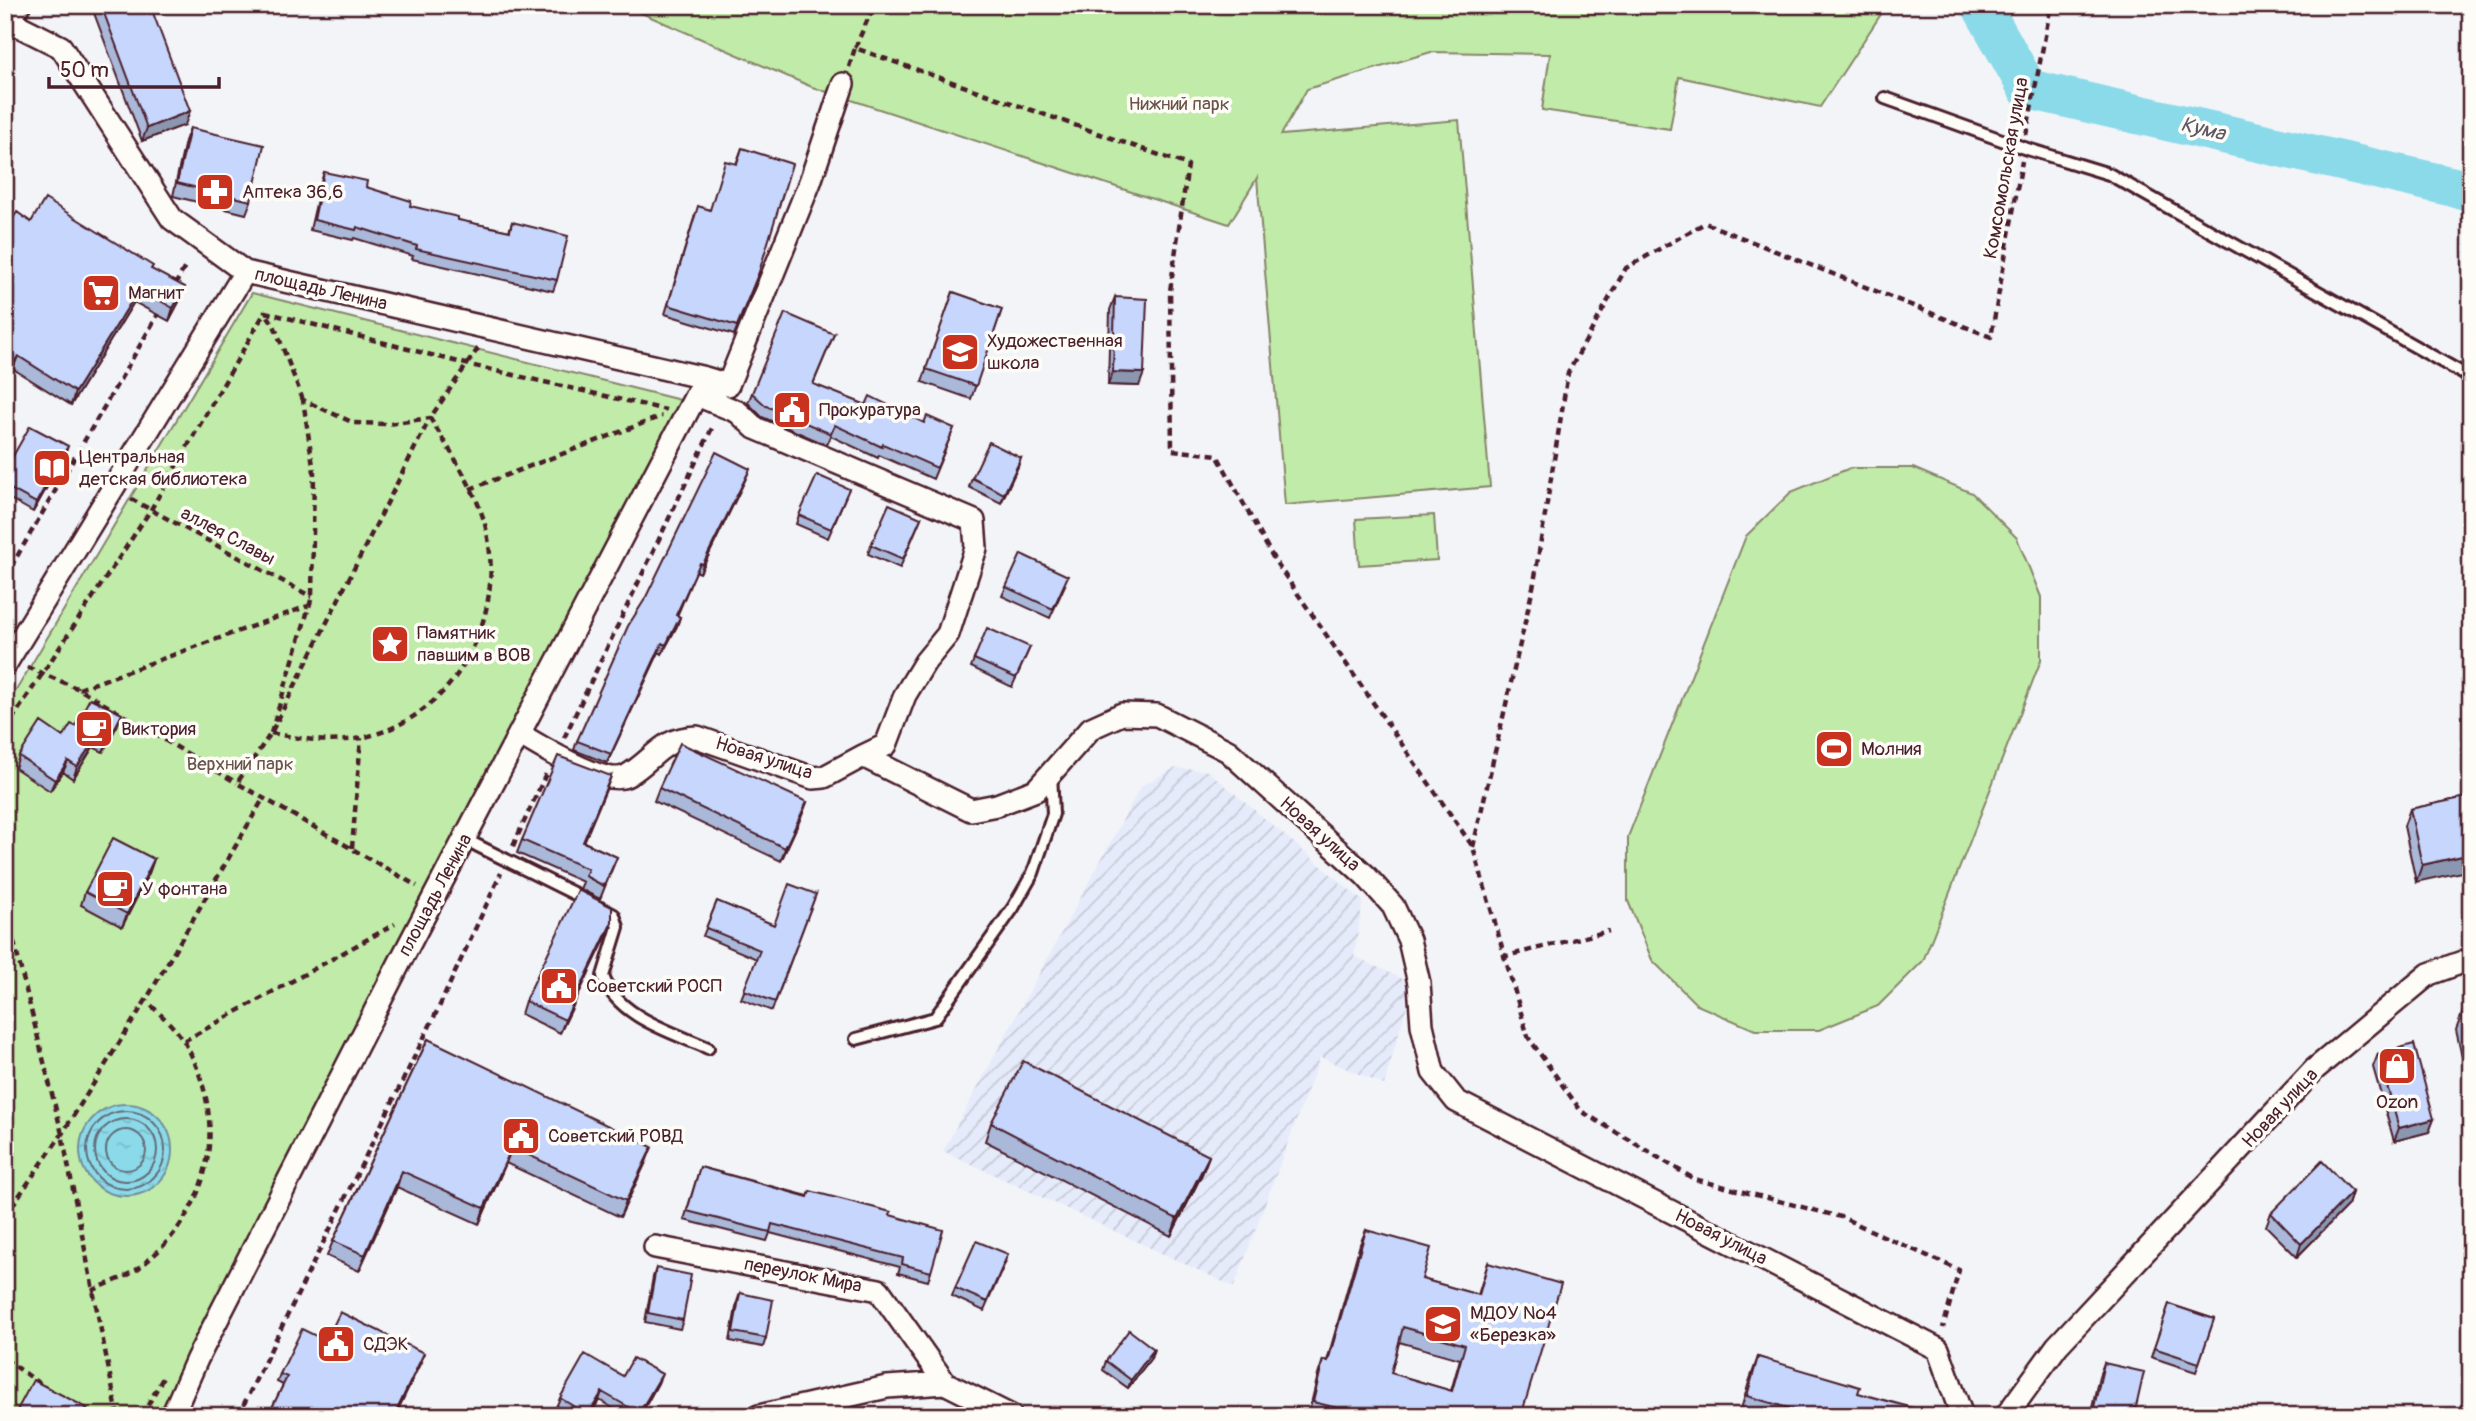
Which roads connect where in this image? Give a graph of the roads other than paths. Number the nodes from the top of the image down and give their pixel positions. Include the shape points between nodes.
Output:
1 (16, 5) edge
2 (5, 18) edge
3 (843, 84) road end
4 (1885, 98) dead end
5 (245, 272) junction
6 (2471, 378) edge
7 (696, 395) junction
8 (8, 661) edge
9 (519, 734) junction
10 (863, 756) junction
11 (1051, 773) junction
12 (464, 839) junction
13 (2471, 959) edge
14 (856, 1039) dead end
15 (708, 1048) dead end
16 (655, 1247) dead end
17 (945, 1383) junction
18 (172, 1416) edge
19 (759, 1416) edge
20 (1011, 1416) edge
21 (1962, 1416) edge
22 (2006, 1416) edge

1 - 2 street, площадь Ленина
2 - 5 street, площадь Ленина via 61,47 172,219
3 - 7 street, площадь Ленина via 810,182 728,385
4 - 6 lane via 2024,149 2109,174
5 - 7 street, площадь Ленина via 490,329
5 - 8 street
7 - 9 street, площадь Ленина
7 - 10 street via 738,412 755,428 974,521 976,548 948,634 905,695 886,745
9 - 10 street, Новая улица via 555,755 613,778 626,777 670,741 684,737 710,741 813,778 824,777
9 - 12 street, площадь Ленина
10 - 11 street, Новая улица via 971,810 1036,790
11 - 14 lane via 1053,814 1032,873 1013,908 934,1018
11 - 21 street, Новая улица via 1091,727 1122,714 1157,715 1228,751 1393,906 1417,972 1433,1072 1456,1101 1938,1349
12 - 15 lane via 614,915 618,927 603,976 614,998 652,1024
12 - 18 street, площадь Ленина
13 - 22 street, Новая улица via 2429,974 2315,1069 2057,1346
16 - 17 street, переулок Мира via 878,1290
17 - 19 street via 887,1387
17 - 20 street, переулок Мира

